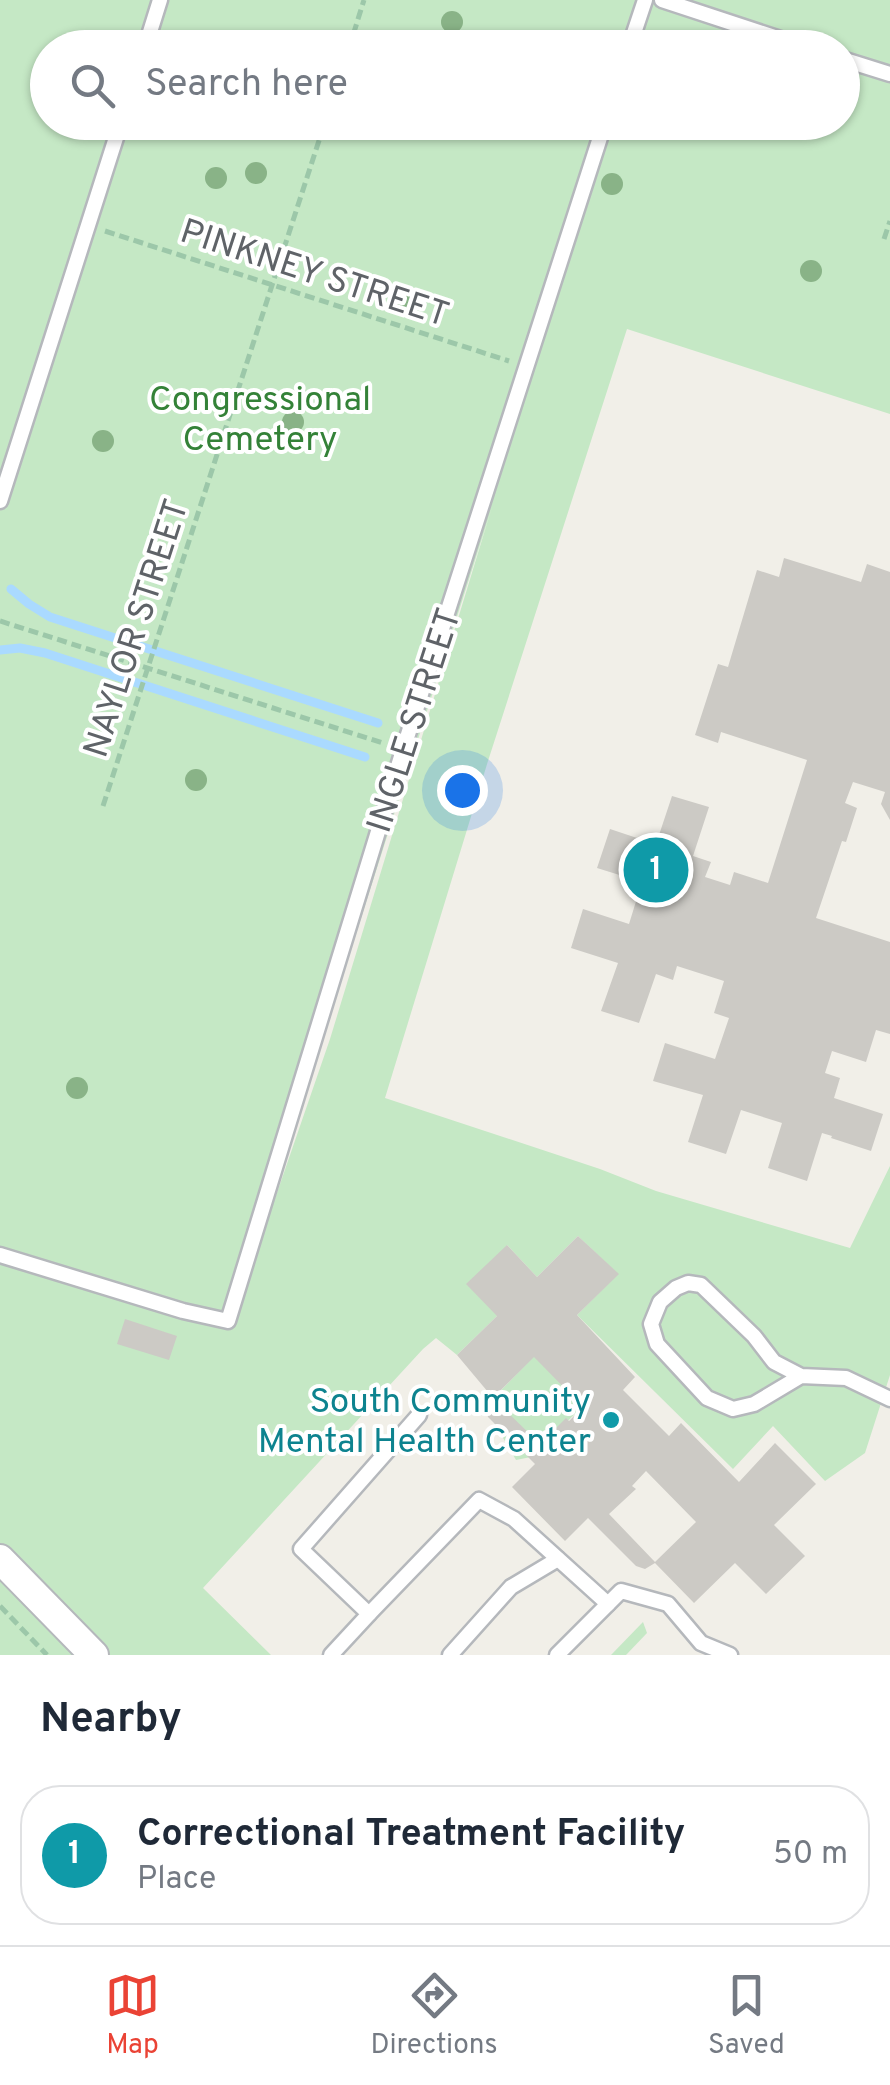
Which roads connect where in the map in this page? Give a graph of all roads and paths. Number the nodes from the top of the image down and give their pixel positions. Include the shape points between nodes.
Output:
1 (160, 0) edge
2 (364, 0) edge
3 (644, 0) edge
4 (662, 0) edge
5 (151, 30) edge
6 (355, 30) edge
7 (635, 30) edge
8 (753, 30) edge
9 (860, 65) edge
10 (890, 74) edge
11 (115, 140) edge
12 (318, 140) edge
13 (599, 140) edge
14 (890, 220) edge
15 (88, 226) junction
16 (884, 238) dead end
17 (272, 285) junction
18 (526, 366) junction
19 (0, 500) edge
20 (0, 621) edge
21 (148, 668) junction
22 (403, 750) junction
23 (103, 806) dead end
24 (0, 1255) edge
25 (801, 1376) junction
26 (890, 1400) edge
27 (419, 1414) dead end
28 (0, 1559) edge
29 (558, 1559) junction
30 (608, 1604) junction
31 (0, 1606) edge
32 (369, 1614) junction
33 (701, 1644) junction
34 (47, 1655) edge
35 (94, 1655) edge
36 (331, 1655) edge
37 (450, 1655) edge
38 (557, 1655) edge
39 (689, 1655) edge
40 (730, 1655) edge

1 - 5 lane
2 - 6 path
3 - 7 lane
4 - 8 lane
9 - 10 lane
11 - 15 lane
12 - 17 path, NAYLOR STREET
13 - 18 lane, INGLE STREET
14 - 16 path
15 - 17 path, PINKNEY STREET
15 - 19 lane
17 - 18 path, PINKNEY STREET
17 - 21 path, NAYLOR STREET
18 - 22 lane, INGLE STREET
20 - 21 path
21 - 22 path
21 - 23 path, NAYLOR STREET
22 - 24 lane, INGLE STREET via 228,1320
25 - 25 lane via 734,1409 707,1398 657,1344 650,1324 676,1288 701,1285 774,1362
25 - 26 lane via 846,1378
27 - 32 lane via 301,1549
28 - 35 street
29 - 30 lane
29 - 32 lane via 514,1519 478,1500
29 - 37 lane via 511,1587
30 - 33 lane via 622,1591 668,1604
30 - 38 lane
31 - 34 path
32 - 36 lane
33 - 39 lane
33 - 40 lane

